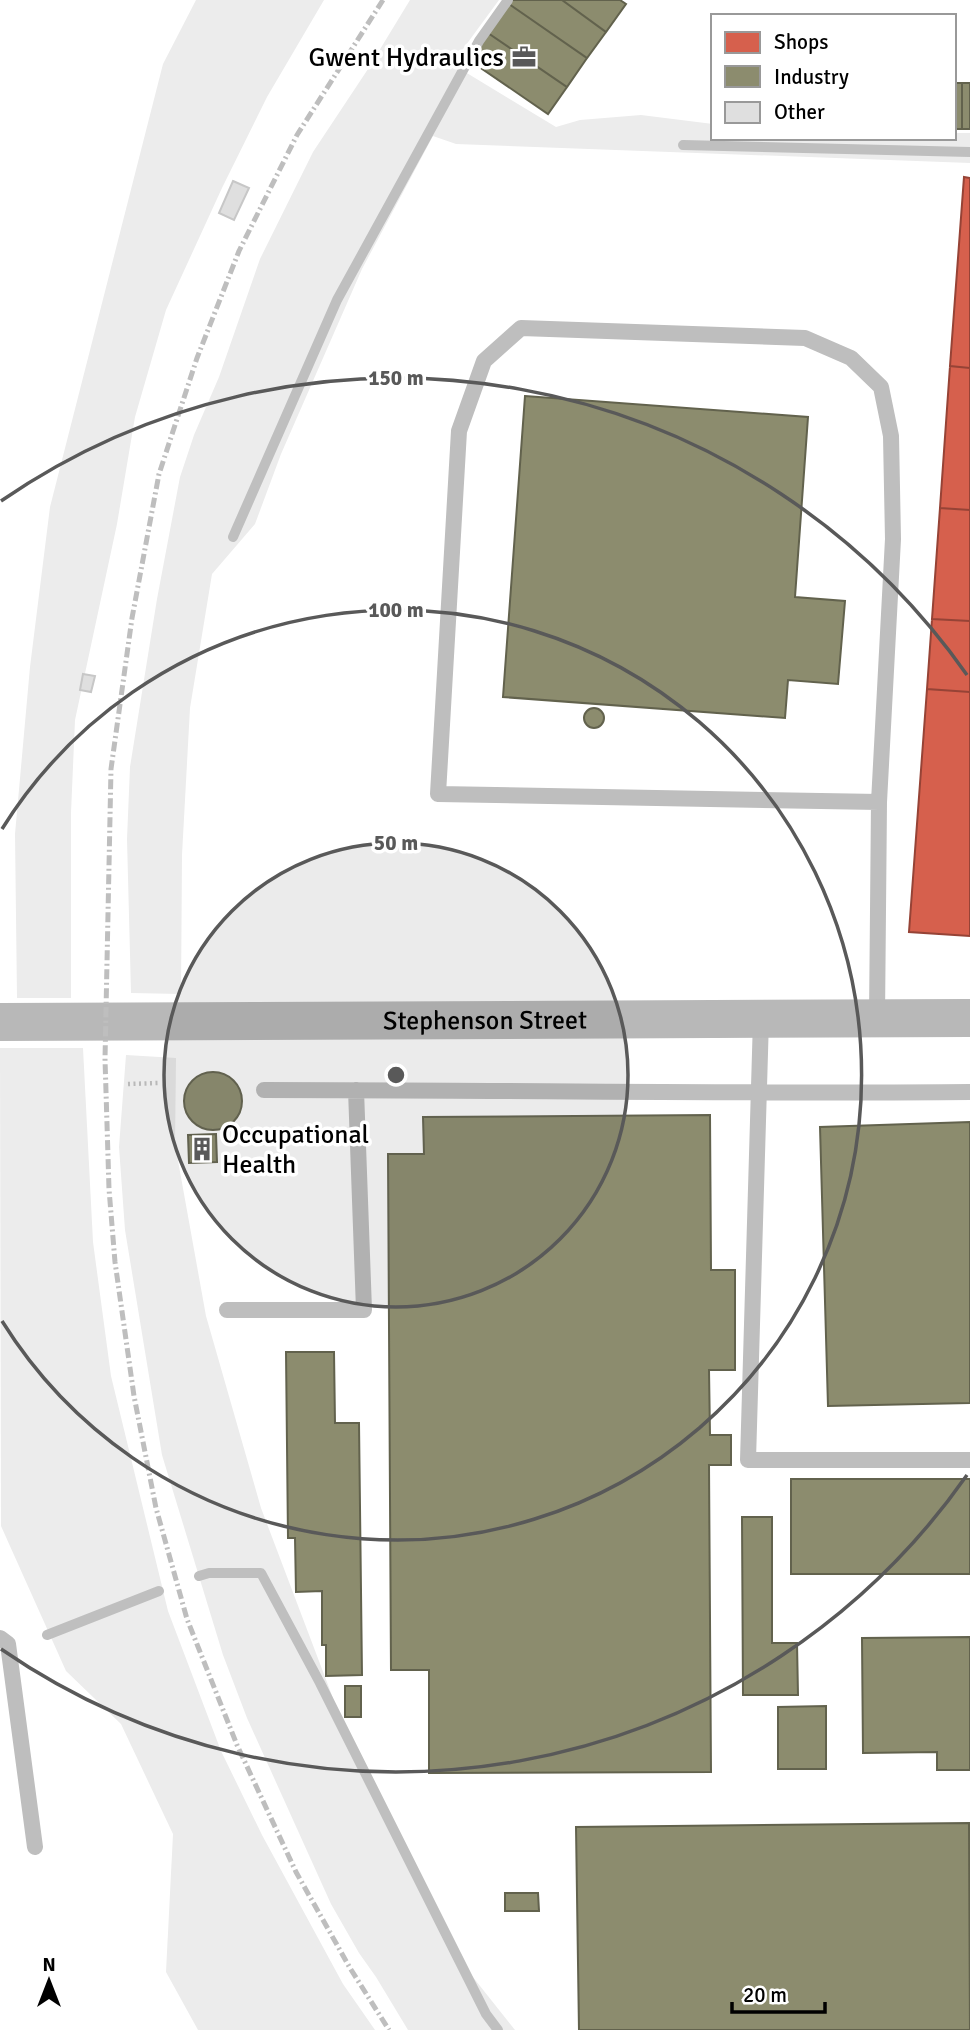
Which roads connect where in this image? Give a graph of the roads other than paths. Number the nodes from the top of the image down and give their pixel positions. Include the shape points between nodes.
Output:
1 (879, 802) junction
2 (970, 1017) edge
3 (877, 1018) junction
4 (761, 1019) junction
5 (0, 1022) edge
6 (264, 1090) dead end
7 (356, 1090) junction
8 (970, 1092) edge
9 (759, 1094) junction
10 (227, 1310) dead end
11 (970, 1460) edge
12 (0, 1638) edge
13 (35, 1847) dead end

1 - 1 lane via 893,538 891,436 881,387 851,359 805,338 521,328 484,360 459,431 438,793
1 - 3 lane
2 - 3 street, Stephenson Street
3 - 4 street, Stephenson Street
4 - 5 street, Stephenson Street
4 - 9 lane
6 - 7 lane
7 - 9 lane
7 - 10 lane via 364,1310
8 - 9 lane
9 - 11 lane via 748,1460
12 - 13 lane via 8,1644

